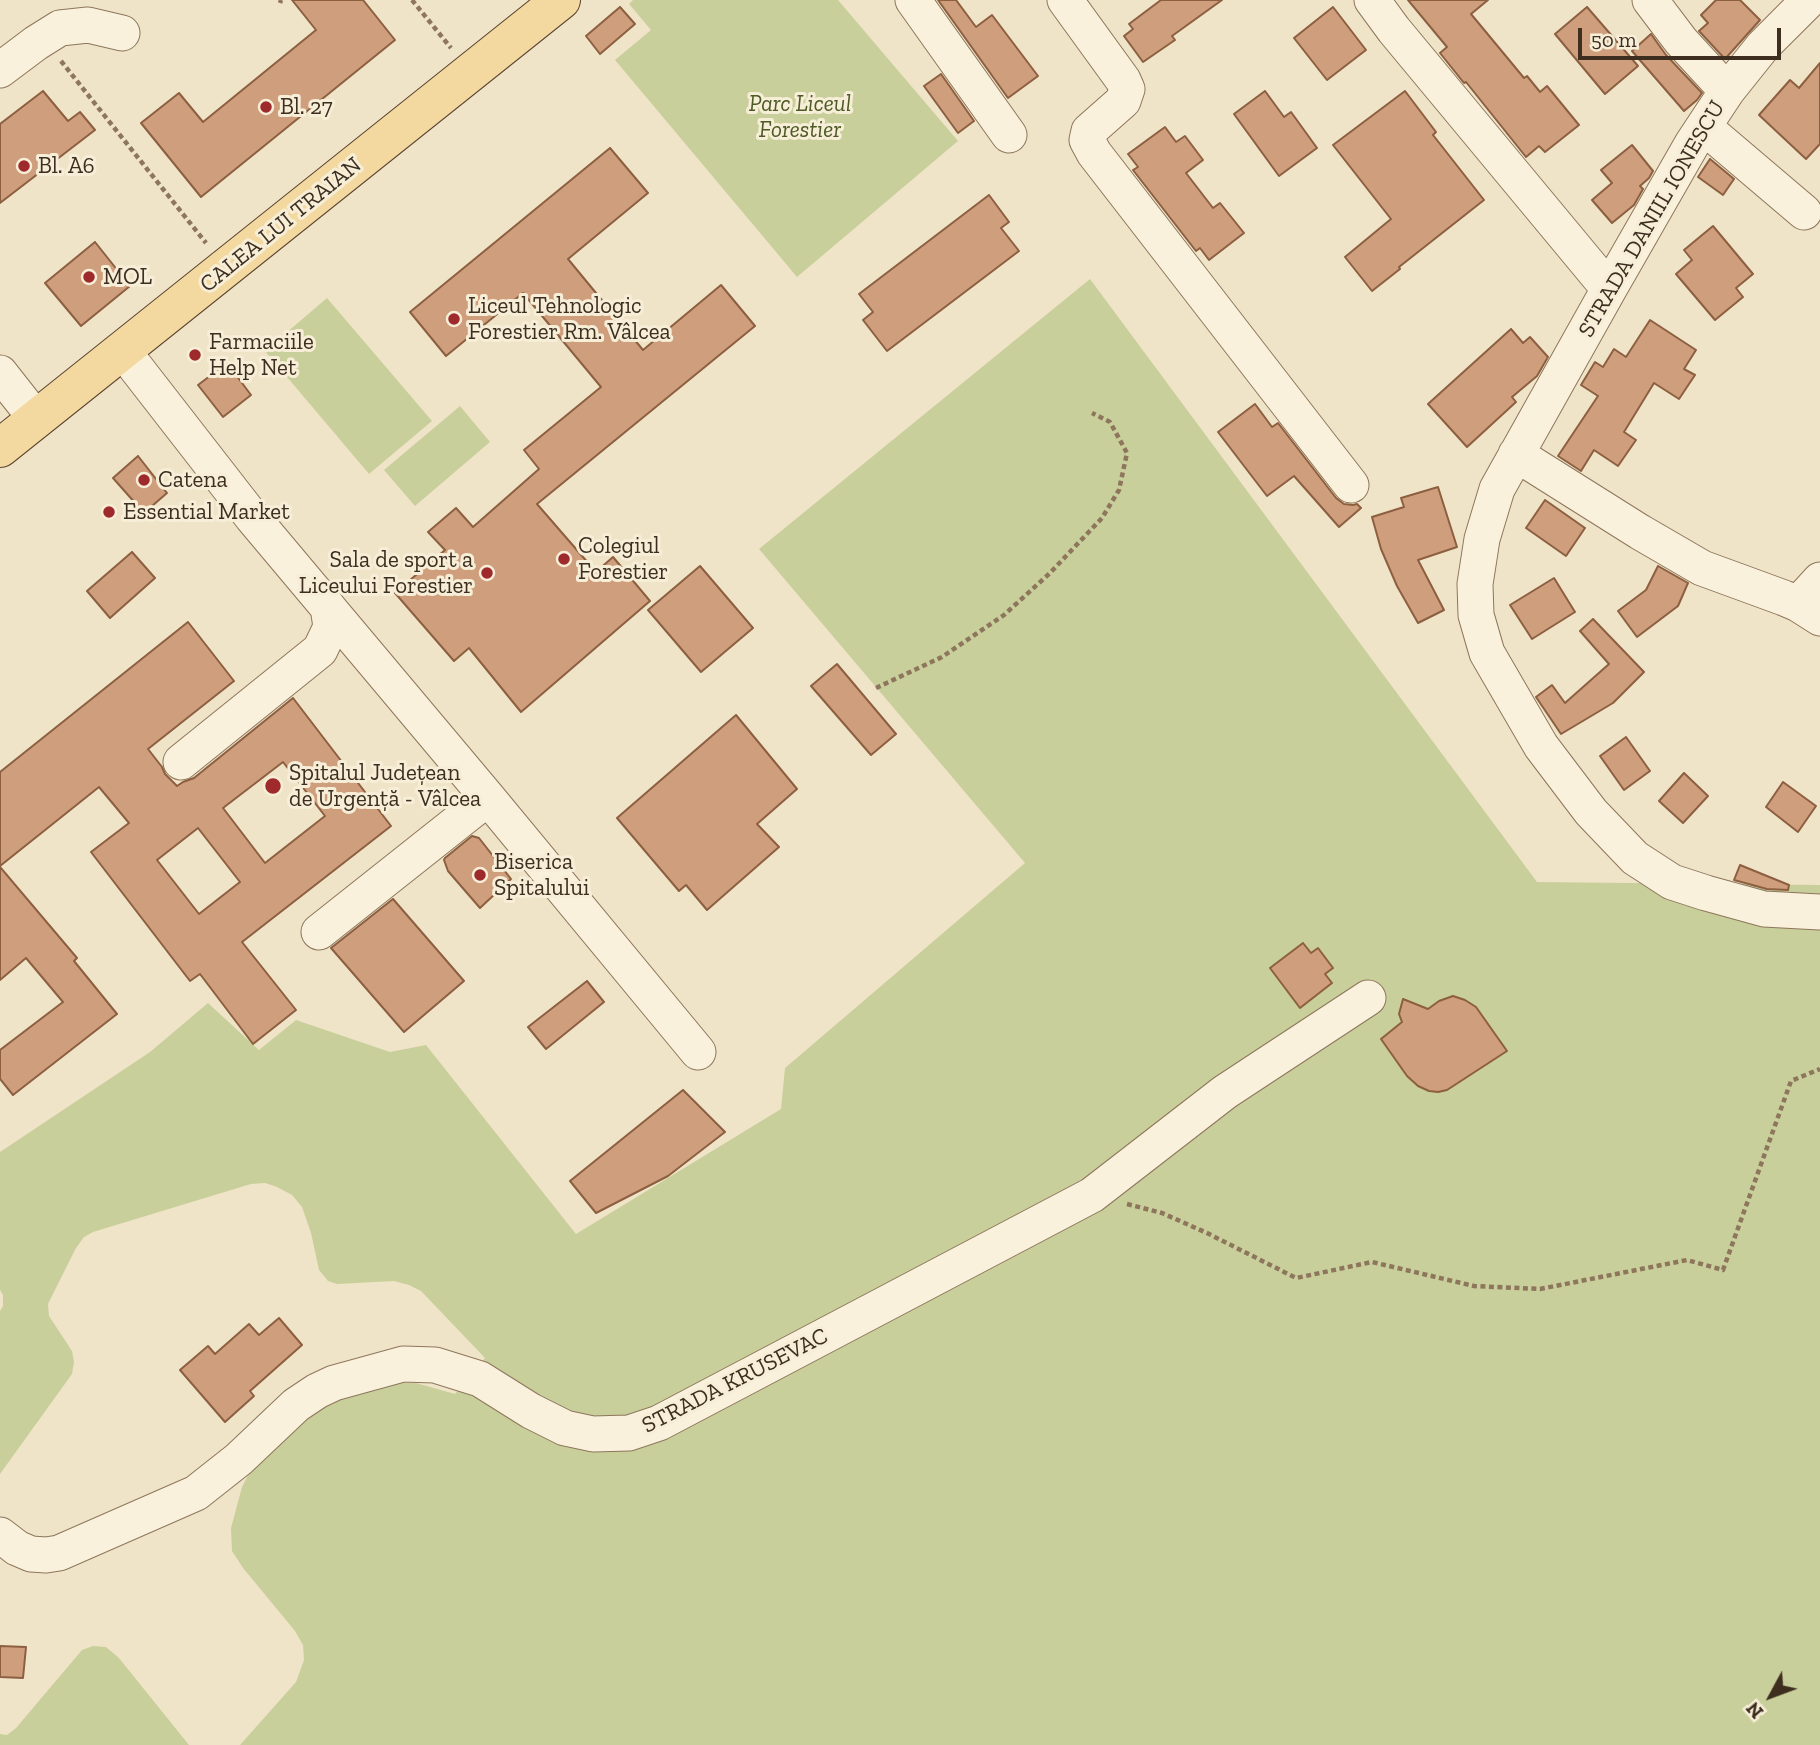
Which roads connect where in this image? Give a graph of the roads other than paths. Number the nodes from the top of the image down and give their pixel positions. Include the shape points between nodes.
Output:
1 (561, 0) edge
2 (913, 0) edge
3 (1065, 0) edge
4 (1372, 0) edge
5 (1650, 0) edge
6 (1809, 0) edge
7 (122, 33) dead end
8 (0, 71) edge
9 (1727, 91) junction
10 (1704, 127) junction
11 (1009, 135) dead end
12 (1804, 212) dead end
13 (1609, 289) junction
14 (123, 351) junction
15 (0, 373) edge
16 (37, 420) junction
17 (0, 448) edge
18 (1516, 454) junction
19 (1351, 485) dead end
20 (1813, 601) edge
21 (328, 607) junction
22 (181, 762) dead end
23 (488, 798) junction
24 (1820, 912) edge
25 (319, 932) dead end
26 (1368, 998) dead end
27 (698, 1052) dead end
28 (0, 1535) edge

1 - 14 main road, CALEA LUI TRAIAN
2 - 11 street
3 - 19 street via 1127,89 1123,101 1089,131 1087,140 1094,153
4 - 13 street
5 - 9 street
6 - 9 street, STRADA DANIIL IONESCU
7 - 8 street via 88,25 60,29
9 - 10 street, STRADA DANIIL IONESCU
10 - 12 street
10 - 13 street, STRADA DANIIL IONESCU
13 - 18 street, STRADA DANIIL IONESCU
14 - 16 main road, CALEA LUI TRAIAN
14 - 21 street
15 - 16 street
16 - 17 main road, CALEA LUI TRAIAN
18 - 20 street via 1702,568
18 - 24 street, STRADA DANIIL IONESCU via 1497,489 1482,539 1476,615 1487,653 1541,746 1591,812 1635,858 1672,882 1764,909
21 - 22 street via 331,626 320,650
21 - 23 street
23 - 25 street
23 - 27 street
26 - 28 street, STRADA KRUSEVAC via 1225,1092 1092,1195 659,1423 629,1433 593,1434 565,1428 480,1380 435,1365 403,1364 317,1391 196,1493 59,1553 31,1554

